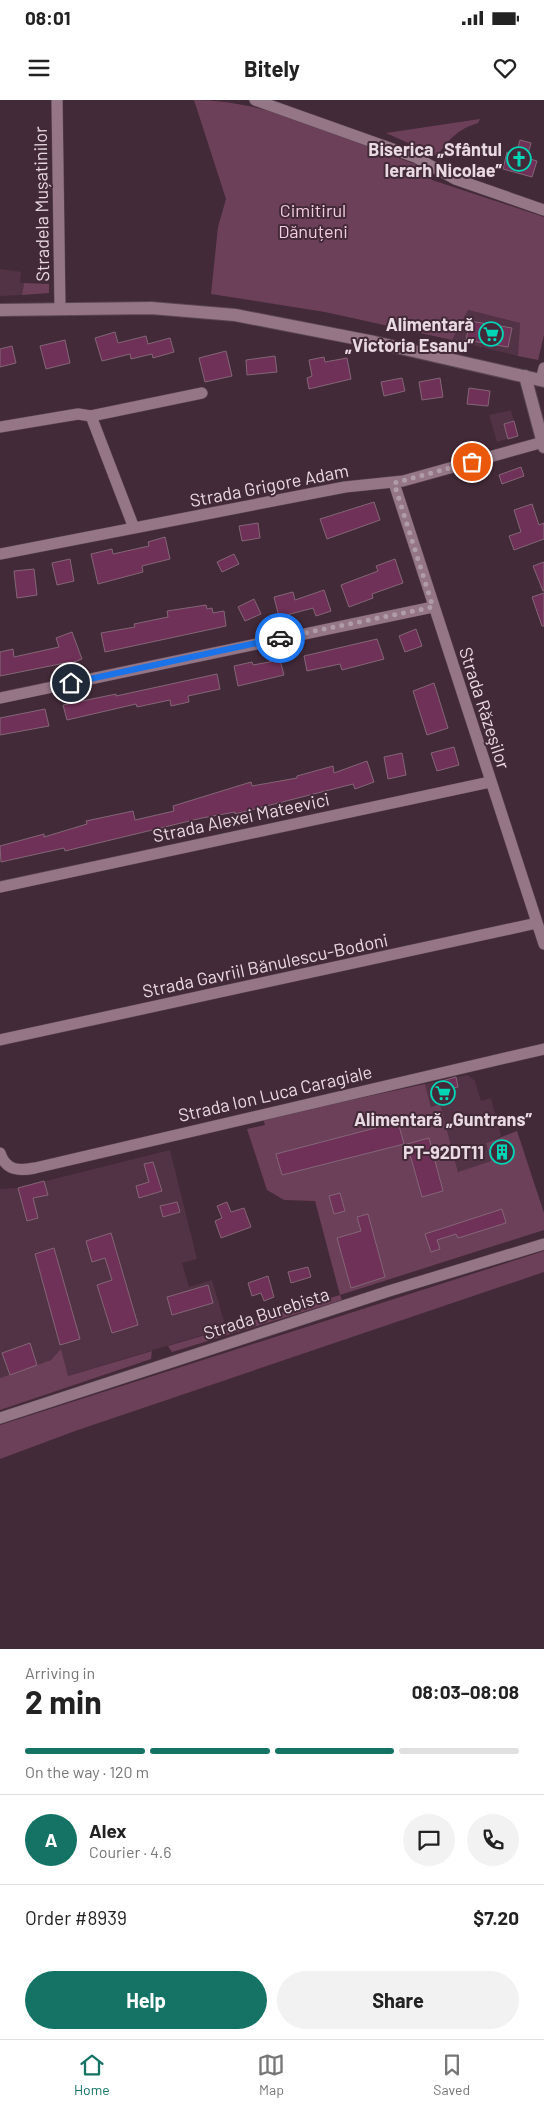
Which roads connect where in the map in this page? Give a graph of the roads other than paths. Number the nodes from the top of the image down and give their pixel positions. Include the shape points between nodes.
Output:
1 (58, 100) edge
2 (255, 100) edge
3 (544, 210) edge
4 (60, 308) junction
5 (0, 310) edge
6 (525, 376) junction
7 (543, 376) edge
8 (202, 393) dead end
9 (91, 416) junction
10 (0, 427) edge
11 (543, 445) edge
12 (394, 483) junction
13 (134, 528) junction
14 (0, 554) edge
15 (433, 607) junction
16 (0, 698) edge
17 (490, 782) junction
18 (0, 887) edge
19 (538, 923) junction
20 (544, 944) edge
21 (0, 1040) edge
22 (544, 1049) edge
23 (0, 1153) edge
24 (544, 1244) edge
25 (0, 1418) edge

1 - 4 street, Stradela Mușatinilor
2 - 3 street via 415,157 455,179
4 - 5 main road
4 - 6 main road via 151,308 235,315
6 - 7 main road
6 - 11 main road
8 - 9 street
9 - 10 street via 78,414
9 - 13 street
11 - 12 street, Strada Grigore Adam
12 - 13 street, Strada Grigore Adam via 345,487
12 - 15 street, Strada Răzeşilor
13 - 14 street, Strada Grigore Adam
15 - 16 street
15 - 17 street, Strada Răzeşilor
17 - 18 street, Strada Alexei Mateevici
17 - 19 street, Strada Răzeşilor
19 - 20 street, Strada Răzeşilor
19 - 21 street, Strada Gavriil Bănulescu-Bodoni
22 - 23 street, Strada Ion Luca Caragiale via 71,1162 27,1170 14,1169 6,1165
24 - 25 street, Strada Burebista

